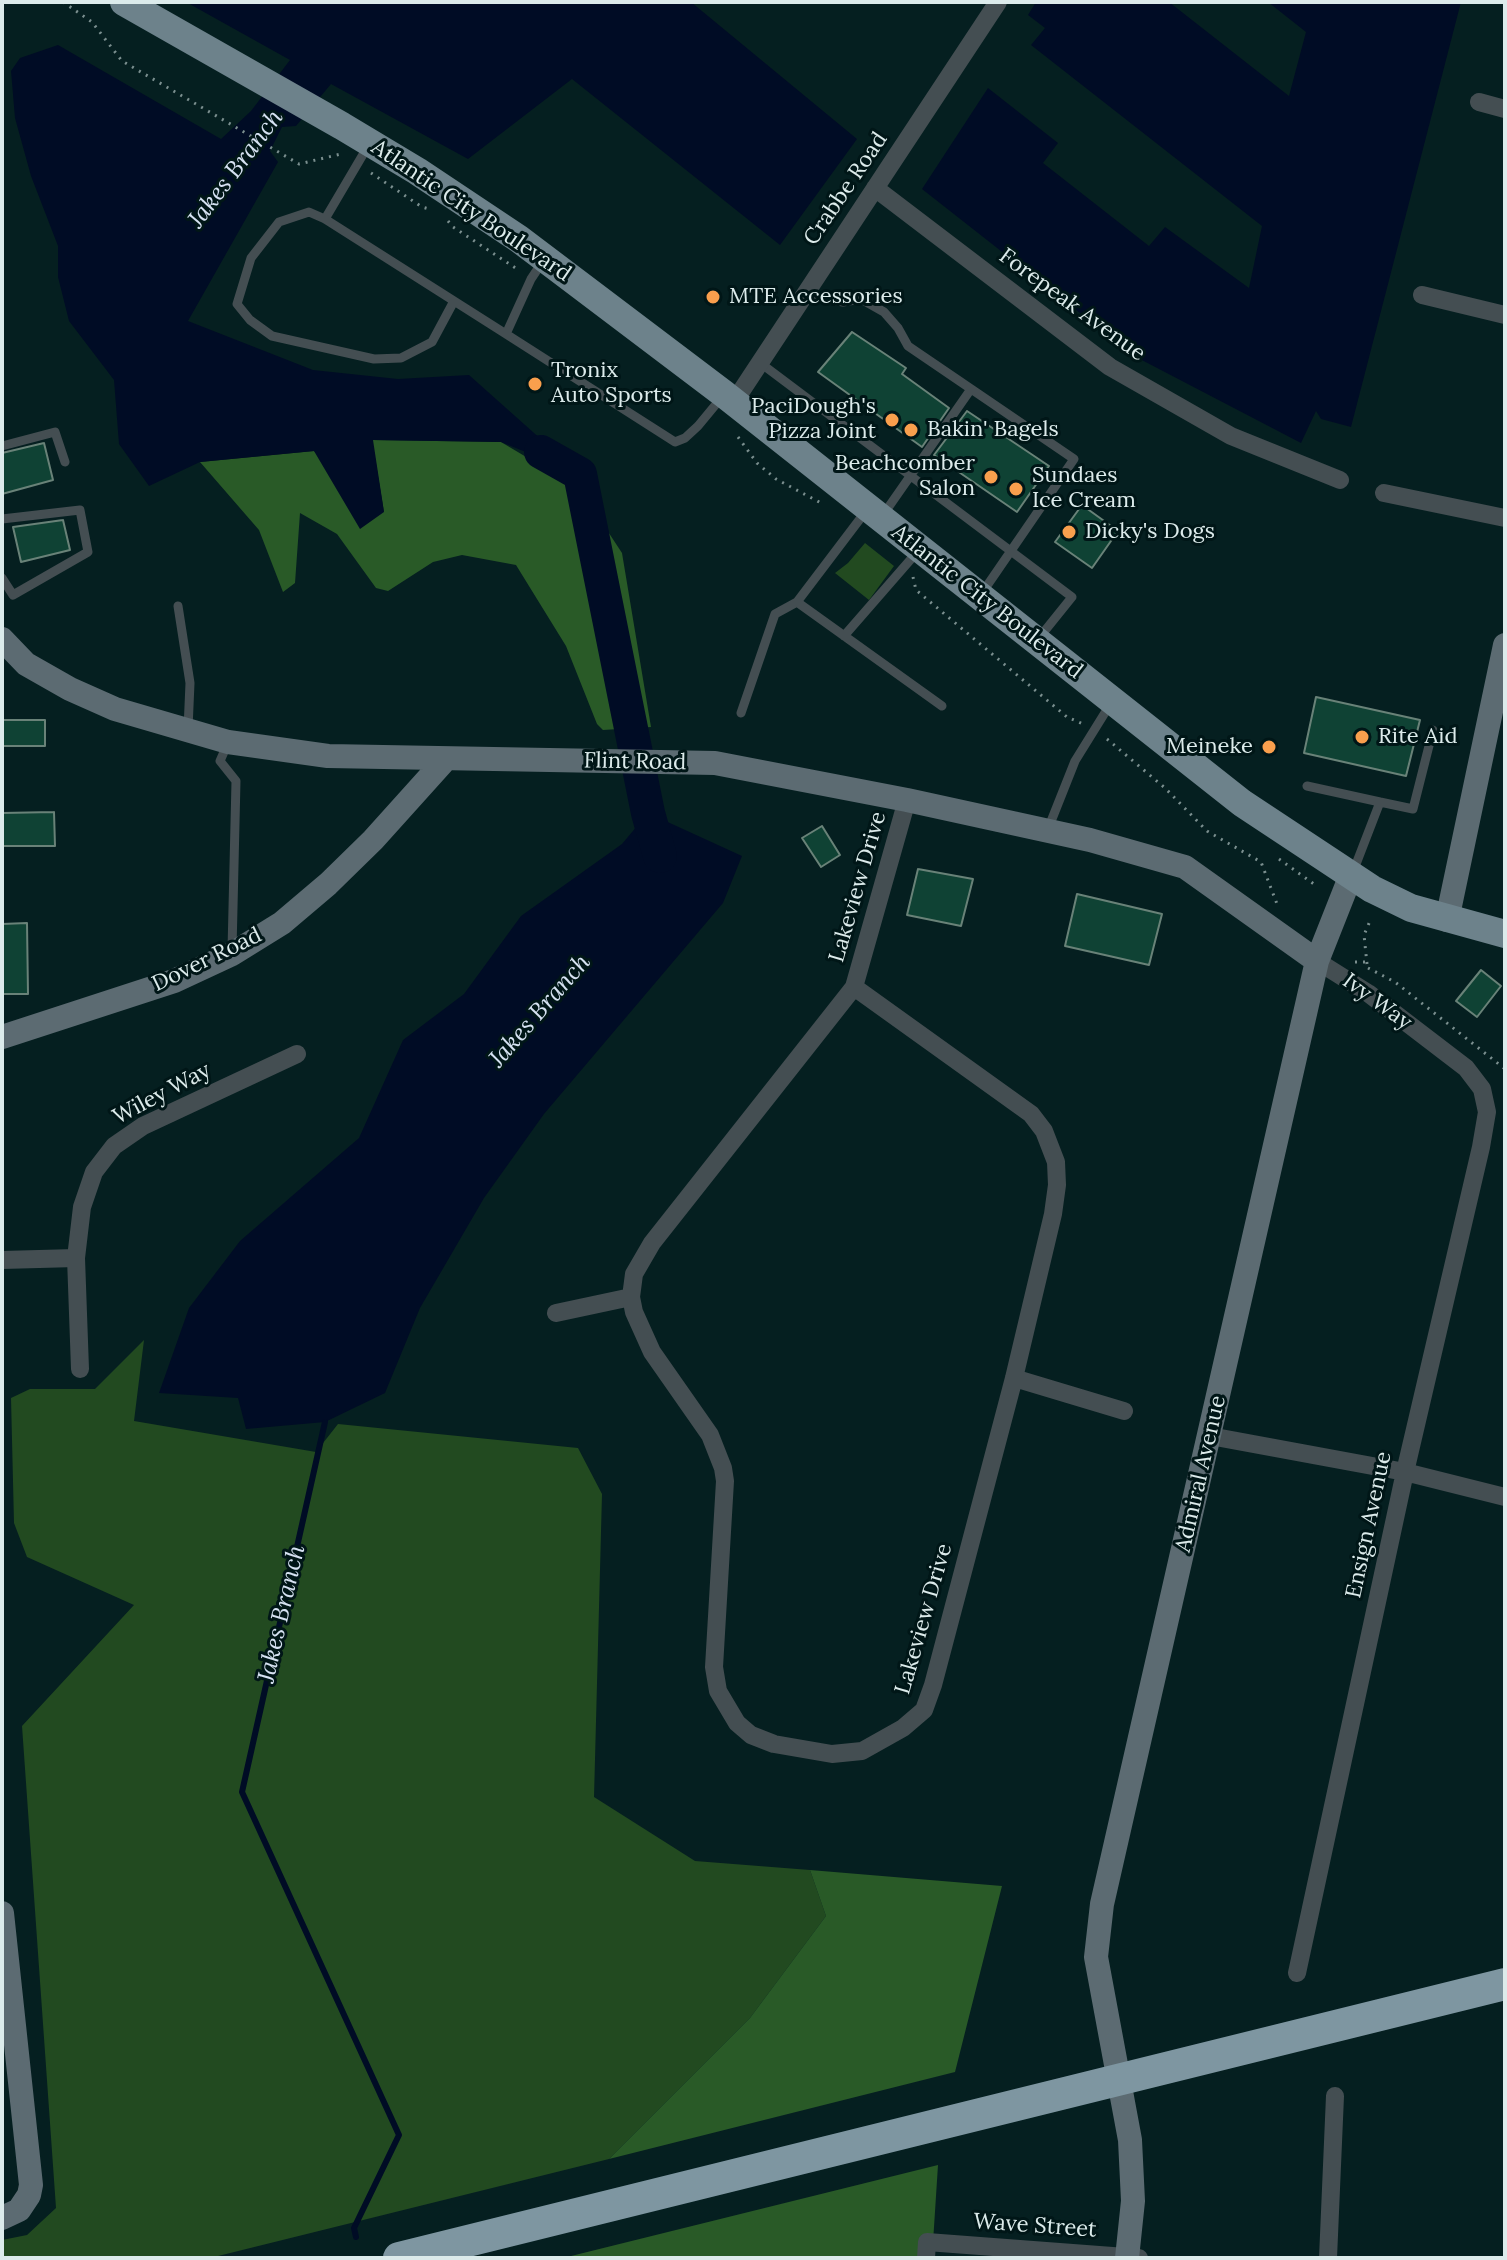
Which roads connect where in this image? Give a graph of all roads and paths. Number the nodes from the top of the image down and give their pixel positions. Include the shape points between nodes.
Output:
1 (63, 2) edge
2 (124, 2) edge
3 (998, 2) edge
4 (1479, 102) dead end
5 (1505, 109) edge
6 (363, 153) junction
7 (875, 188) junction
8 (432, 210) dead end
9 (442, 213) dead end
10 (325, 219) junction
11 (538, 268) junction
12 (1422, 295) dead end
13 (804, 296) junction
14 (454, 301) junction
15 (1505, 315) edge
16 (506, 334) junction
17 (759, 362) junction
18 (971, 389) junction
19 (723, 402) junction
20 (2, 446) edge
21 (65, 462) dead end
22 (909, 477) junction
23 (1340, 480) dead end
24 (1384, 493) dead end
25 (829, 509) dead end
26 (874, 513) junction
27 (1505, 518) edge
28 (2, 519) edge
29 (920, 549) junction
30 (1011, 553) junction
31 (2, 578) edge
32 (980, 595) junction
33 (797, 602) junction
34 (178, 606) dead end
35 (844, 636) junction
36 (2, 639) edge
37 (1037, 641) junction
38 (1505, 645) edge
39 (1112, 700) junction
40 (942, 706) dead end
41 (741, 713) dead end
42 (1497, 722) edge
43 (1433, 730) dead end
44 (188, 732) junction
45 (228, 742) junction
46 (445, 760) junction
47 (1307, 786) dead end
48 (907, 800) junction
49 (1380, 802) junction
50 (1047, 830) junction
51 (1279, 859) dead end
52 (1351, 875) junction
53 (1318, 887) dead end
54 (1447, 920) junction
55 (1370, 921) dead end
56 (1265, 923) joint
57 (1505, 934) edge
58 (232, 954) junction
59 (1317, 961) junction
60 (1368, 968) junction
61 (854, 987) junction
62 (1368, 993) junction
63 (2, 1037) edge
64 (297, 1054) dead end
65 (1505, 1069) edge
66 (1482, 1089) joint
67 (76, 1258) junction
68 (2, 1260) edge
69 (631, 1297) junction
70 (556, 1313) dead end
71 (80, 1369) dead end
72 (1014, 1378) junction
73 (1124, 1411) dead end
74 (1210, 1436) junction
75 (1405, 1472) junction
76 (1505, 1497) edge
77 (2, 1913) edge
78 (1297, 1973) dead end
79 (1505, 1984) edge
80 (1119, 2079) junction
81 (1335, 2096) dead end
82 (2, 2218) edge
83 (926, 2250) edge
84 (399, 2258) edge
85 (1127, 2258) edge
86 (1139, 2258) edge
87 (1328, 2258) edge

1 - 6 path via 92,22 122,61 299,164
2 - 6 main road, Atlantic City Boulevard via 342,126
3 - 7 street, Crabbe Road
4 - 5 street
6 - 8 path via 422,207
6 - 10 lane
6 - 11 main road, Atlantic City Boulevard via 417,171
7 - 13 street, Crabbe Road
7 - 23 street, Forepeak Avenue via 1110,367 1231,436
9 - 11 path via 453,227
10 - 14 lane
10 - 14 lane via 309,212 279,222 251,258 237,304 272,336 374,359 401,358 432,342
11 - 16 lane
11 - 19 main road, Atlantic City Boulevard
12 - 15 street
13 - 17 street, Crabbe Road
13 - 18 lane via 861,299 884,312 908,346
14 - 16 lane
16 - 19 lane via 675,442
17 - 19 street, Crabbe Road
17 - 22 lane
18 - 22 lane
18 - 30 lane via 1074,459
19 - 25 path via 730,427 757,463
19 - 26 main road, Atlantic City Boulevard
20 - 21 lane via 55,432
22 - 26 lane
22 - 30 lane
24 - 27 street
26 - 29 main road, Atlantic City Boulevard
26 - 33 lane
28 - 31 lane via 80,510 88,552 13,595
29 - 32 main road, Atlantic City Boulevard
29 - 35 lane
30 - 32 lane
30 - 37 lane via 1072,597
32 - 37 main road, Atlantic City Boulevard
33 - 35 lane
33 - 41 lane via 775,614
34 - 44 lane via 191,698
35 - 40 lane
36 - 44 street, Flint Road via 26,664 70,689
37 - 39 main road, Atlantic City Boulevard
38 - 42 street
39 - 50 lane via 1075,761
39 - 52 main road, Atlantic City Boulevard via 1242,803
42 - 54 street
43 - 49 lane via 1413,809
44 - 45 street, Flint Road
45 - 46 street, Flint Road via 328,756
45 - 58 lane via 220,761 236,781
46 - 48 street, Flint Road via 715,763
46 - 58 street, Dover Road via 328,884 282,923
47 - 49 lane
48 - 50 street, Flint Road
48 - 61 street, Lakeview Drive
49 - 52 lane
50 - 56 street, Flint Road via 1185,867
51 - 53 path
52 - 54 main road, Atlantic City Boulevard via 1411,908
52 - 59 street, Admiral Avenue
54 - 57 main road, Atlantic City Boulevard
55 - 60 path via 1364,935
56 - 59 street, Ivy Way
58 - 63 street, Dover Road via 174,981
59 - 62 street, Ivy Way
59 - 74 street, Admiral Avenue
60 - 62 path
60 - 65 path via 1395,982
61 - 69 street, Lakeview Drive via 652,1243 634,1274
61 - 72 street, Lakeview Drive via 1031,1114 1044,1131 1056,1162 1057,1185
62 - 66 street, Ivy Way via 1466,1068
64 - 67 street, Wiley Way via 143,1126 114,1146 94,1172 82,1207
66 - 75 street, Ensign Avenue via 1487,1112 1481,1147
67 - 68 street
67 - 71 street, Wiley Way
69 - 70 street
69 - 72 street, Lakeview Drive via 652,1352 710,1435 723,1468 714,1667 718,1691 737,1723 774,1744 832,1754 862,1751 924,1710
72 - 73 street
74 - 75 street
74 - 80 street, Admiral Avenue via 1102,1904 1096,1957
75 - 76 street
75 - 78 street, Ensign Avenue
77 - 82 street via 31,2185 19,2210
79 - 80 highway
80 - 84 highway
80 - 85 street, Admiral Avenue via 1133,2201
81 - 87 street
83 - 85 street, Wave Street
85 - 86 street, Wave Street

